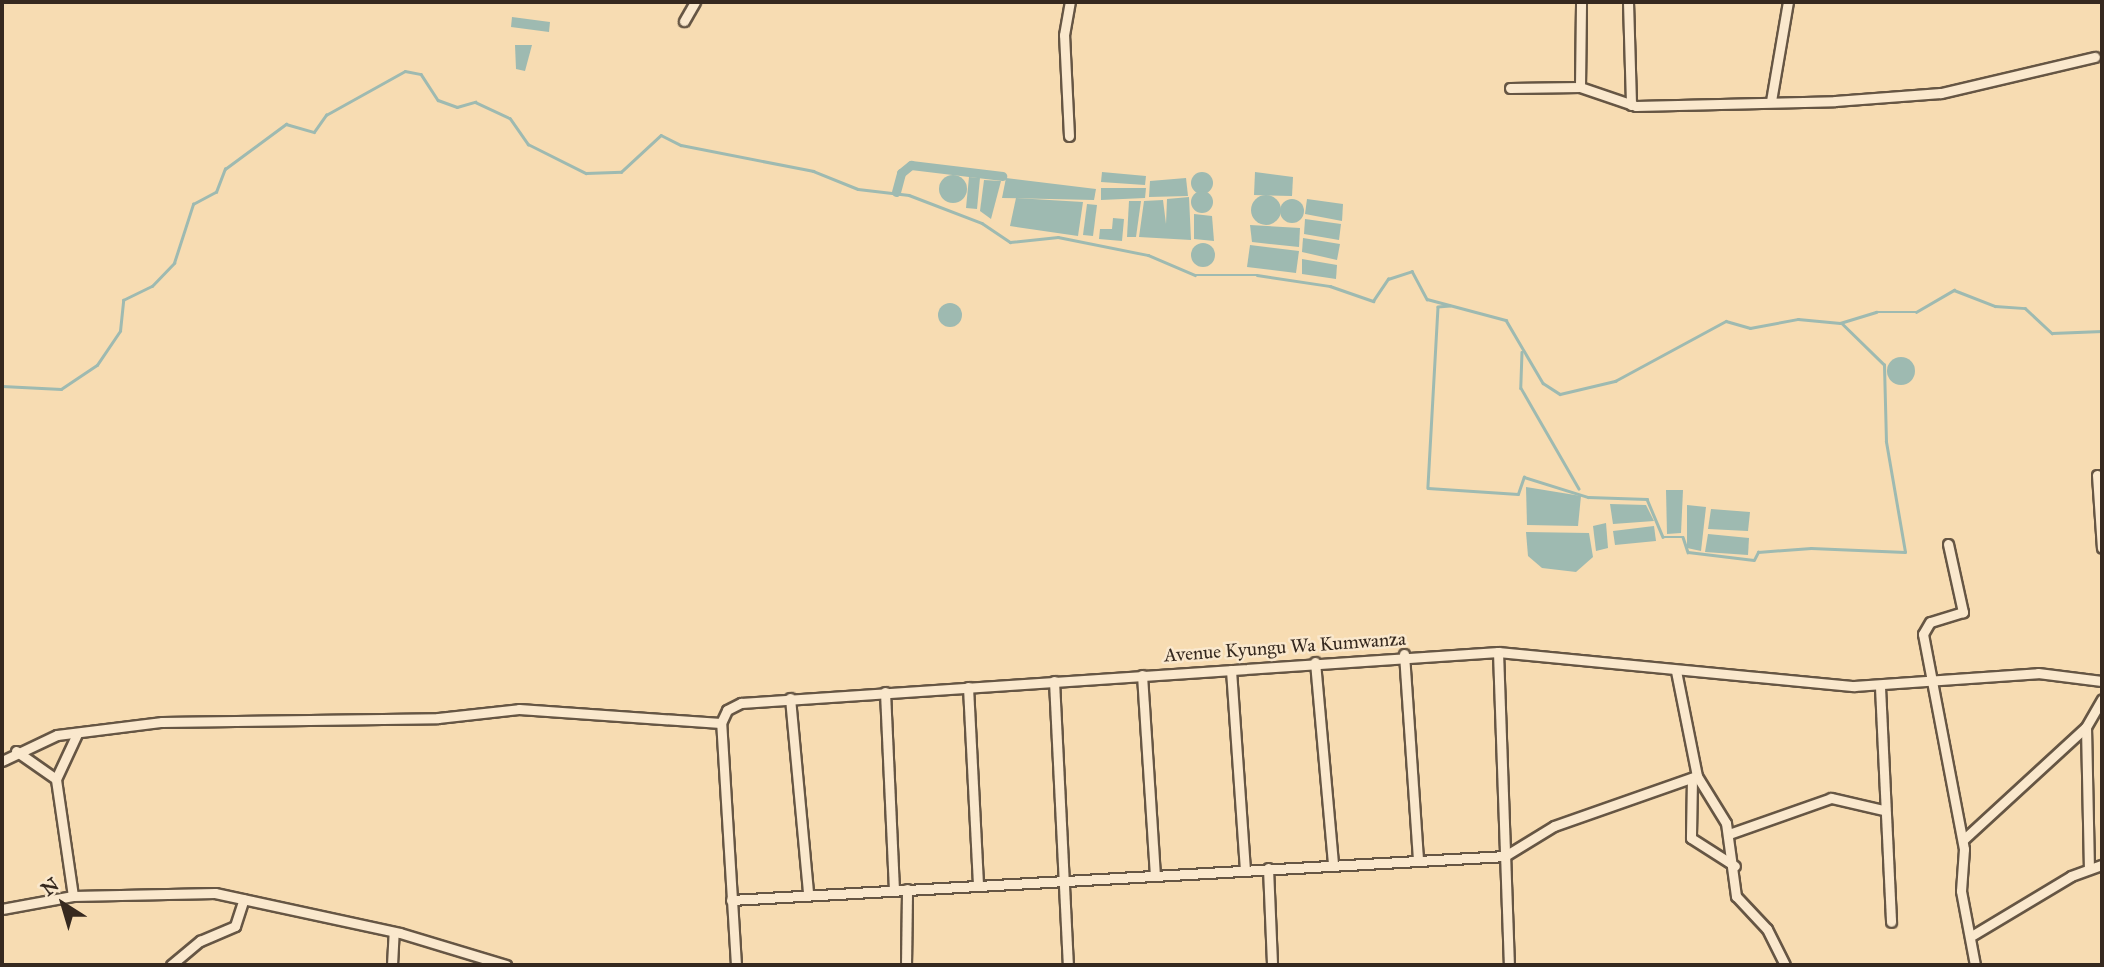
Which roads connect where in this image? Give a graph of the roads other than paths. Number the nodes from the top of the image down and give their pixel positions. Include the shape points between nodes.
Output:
1 (695, 2) edge
2 (1070, 2) edge
3 (1581, 2) edge
4 (1628, 2) edge
5 (1788, 2) edge
6 (684, 22) dead end
7 (2095, 57) dead end
8 (1510, 88) dead end
9 (1580, 88) junction
10 (1771, 101) junction
11 (1631, 105) junction
12 (1069, 136) dead end
13 (2097, 475) dead end
14 (1948, 544) dead end
15 (2102, 548) edge
16 (1498, 652) junction
17 (1404, 654) junction
18 (1315, 662) junction
19 (1231, 670) junction
20 (1676, 671) junction
21 (1142, 675) junction
22 (1054, 681) junction
23 (2102, 681) edge
24 (1934, 683) junction
25 (968, 687) junction
26 (1880, 687) junction
27 (885, 692) junction
28 (790, 698) junction
29 (2102, 699) edge
30 (721, 723) junction
31 (2086, 727) junction
32 (77, 734) junction
33 (16, 751) junction
34 (2, 761) edge
35 (1694, 777) junction
36 (56, 779) junction
37 (1883, 810) junction
38 (1978, 821) junction
39 (1959, 825) junction
40 (1729, 834) junction
41 (1963, 839) junction
42 (1505, 856) junction
43 (1418, 857) junction
44 (1333, 864) junction
45 (2102, 865) edge
46 (1735, 866) junction
47 (1268, 867) junction
48 (1245, 869) junction
49 (2089, 869) junction
50 (1155, 876) junction
51 (1069, 878) junction
52 (978, 884) junction
53 (894, 887) junction
54 (907, 889) junction
55 (808, 892) junction
56 (73, 896) junction
57 (244, 899) junction
58 (731, 900) junction
59 (2, 909) edge
60 (1891, 922) dead end
61 (394, 932) junction
62 (1973, 935) junction
63 (171, 965) edge
64 (392, 965) edge
65 (506, 965) edge
66 (736, 965) edge
67 (906, 965) edge
68 (1068, 965) edge
69 (1272, 965) edge
70 (1509, 965) edge
71 (1785, 965) edge
72 (1975, 965) edge

1 - 6 street
2 - 12 street via 1064,35
3 - 9 street
4 - 11 street
5 - 10 street
7 - 10 street via 1941,93
8 - 9 street
9 - 11 street
10 - 11 street
13 - 15 street
14 - 24 street via 1963,608 1923,628
16 - 17 street, Avenue Kyungu Wa Kumwanza
16 - 20 street, Avenue Kyungu Wa Kumwanza
16 - 42 street
17 - 18 street, Avenue Kyungu Wa Kumwanza
17 - 43 street
18 - 19 street, Avenue Kyungu Wa Kumwanza
18 - 44 street
19 - 21 street, Avenue Kyungu Wa Kumwanza
19 - 48 street
20 - 26 street, Avenue Kyungu Wa Kumwanza
20 - 35 street
21 - 22 street, Avenue Kyungu Wa Kumwanza
21 - 50 street
22 - 25 street, Avenue Kyungu Wa Kumwanza
22 - 51 street
23 - 24 street, Avenue Kyungu Wa Kumwanza via 2038,673
24 - 26 street, Avenue Kyungu Wa Kumwanza
24 - 39 street
25 - 27 street, Avenue Kyungu Wa Kumwanza
25 - 52 street
26 - 37 street
27 - 28 street, Avenue Kyungu Wa Kumwanza
27 - 53 street
28 - 30 street, Avenue Kyungu Wa Kumwanza via 730,706
28 - 55 street
29 - 31 street
30 - 32 street via 519,709 438,718 162,722
30 - 58 street
31 - 38 street
31 - 49 street
32 - 33 street
32 - 36 street
33 - 34 street
33 - 36 street
35 - 40 street
35 - 42 street via 1554,826
35 - 46 street via 1691,838
36 - 56 street
37 - 40 street via 1831,798
37 - 60 street
38 - 39 street
38 - 41 street
39 - 41 street
40 - 46 street
41 - 62 street via 1961,891
42 - 43 street
42 - 70 street
43 - 44 street
44 - 47 street
45 - 49 street
46 - 71 street via 1736,895 1767,929
47 - 48 street
47 - 69 street
48 - 50 street
49 - 62 street
50 - 51 street
51 - 52 street
51 - 68 street
52 - 54 street
53 - 54 street
53 - 55 street
54 - 67 street
55 - 58 street
56 - 57 street via 175,890
56 - 59 street
57 - 61 street
57 - 63 street via 235,926 200,941
58 - 66 street
61 - 64 street
61 - 65 street
62 - 72 street

